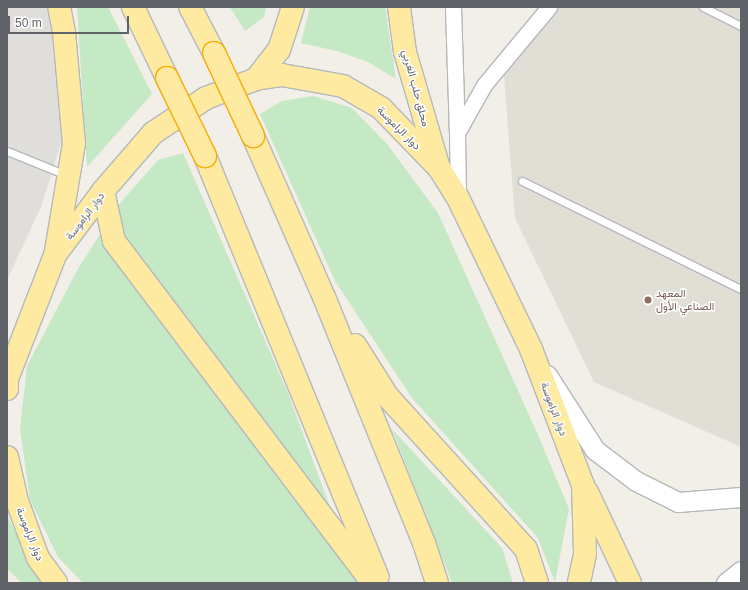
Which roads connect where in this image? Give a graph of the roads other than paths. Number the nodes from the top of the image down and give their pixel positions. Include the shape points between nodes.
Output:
1 (59, 7) edge
2 (134, 7) edge
3 (190, 7) edge
4 (293, 7) edge
5 (399, 7) edge
6 (453, 7) edge
7 (549, 7) edge
8 (702, 7) edge
9 (741, 26) edge
10 (256, 80) junction
11 (457, 134) junction
12 (7, 151) edge
13 (439, 168) junction
14 (68, 176) junction
15 (522, 180) dead end
16 (103, 191) junction
17 (458, 198) junction
18 (55, 255) junction
19 (741, 289) edge
20 (324, 297) junction
21 (531, 349) junction
22 (7, 379) edge
23 (7, 389) edge
24 (7, 457) edge
25 (583, 485) junction
26 (741, 497) edge
27 (56, 583) edge
28 (373, 583) edge
29 (380, 583) edge
30 (437, 583) edge
31 (537, 583) edge
32 (579, 583) edge
33 (630, 583) edge

1 - 14 highway via 64,32 74,144
2 - 29 highway, bridge via 205,156
3 - 20 highway, bridge via 253,136
4 - 10 highway via 279,50
5 - 13 highway, محلق حلب الغربي via 405,52
6 - 11 street
7 - 11 street via 484,85
8 - 9 lane
10 - 13 highway, دوار الراموسة via 282,75 343,86 381,108
10 - 16 highway, دوار الراموسة via 206,98 153,133
11 - 17 street
12 - 14 lane
13 - 17 highway, دوار الراموسة
14 - 18 highway
15 - 19 lane
16 - 18 highway, دوار الراموسة
16 - 28 highway via 114,241
17 - 21 highway, دوار الراموسة
18 - 22 highway, دوار الراموسة
20 - 30 highway via 424,543
20 - 31 highway via 388,397 526,549
21 - 25 highway, دوار الراموسة
21 - 26 street via 595,450 636,481 678,502
22 - 23 highway, دوار الراموسة
24 - 27 highway, دوار الراموسة via 17,501 38,558
25 - 32 highway, دوار الراموسة via 585,554
25 - 33 highway

